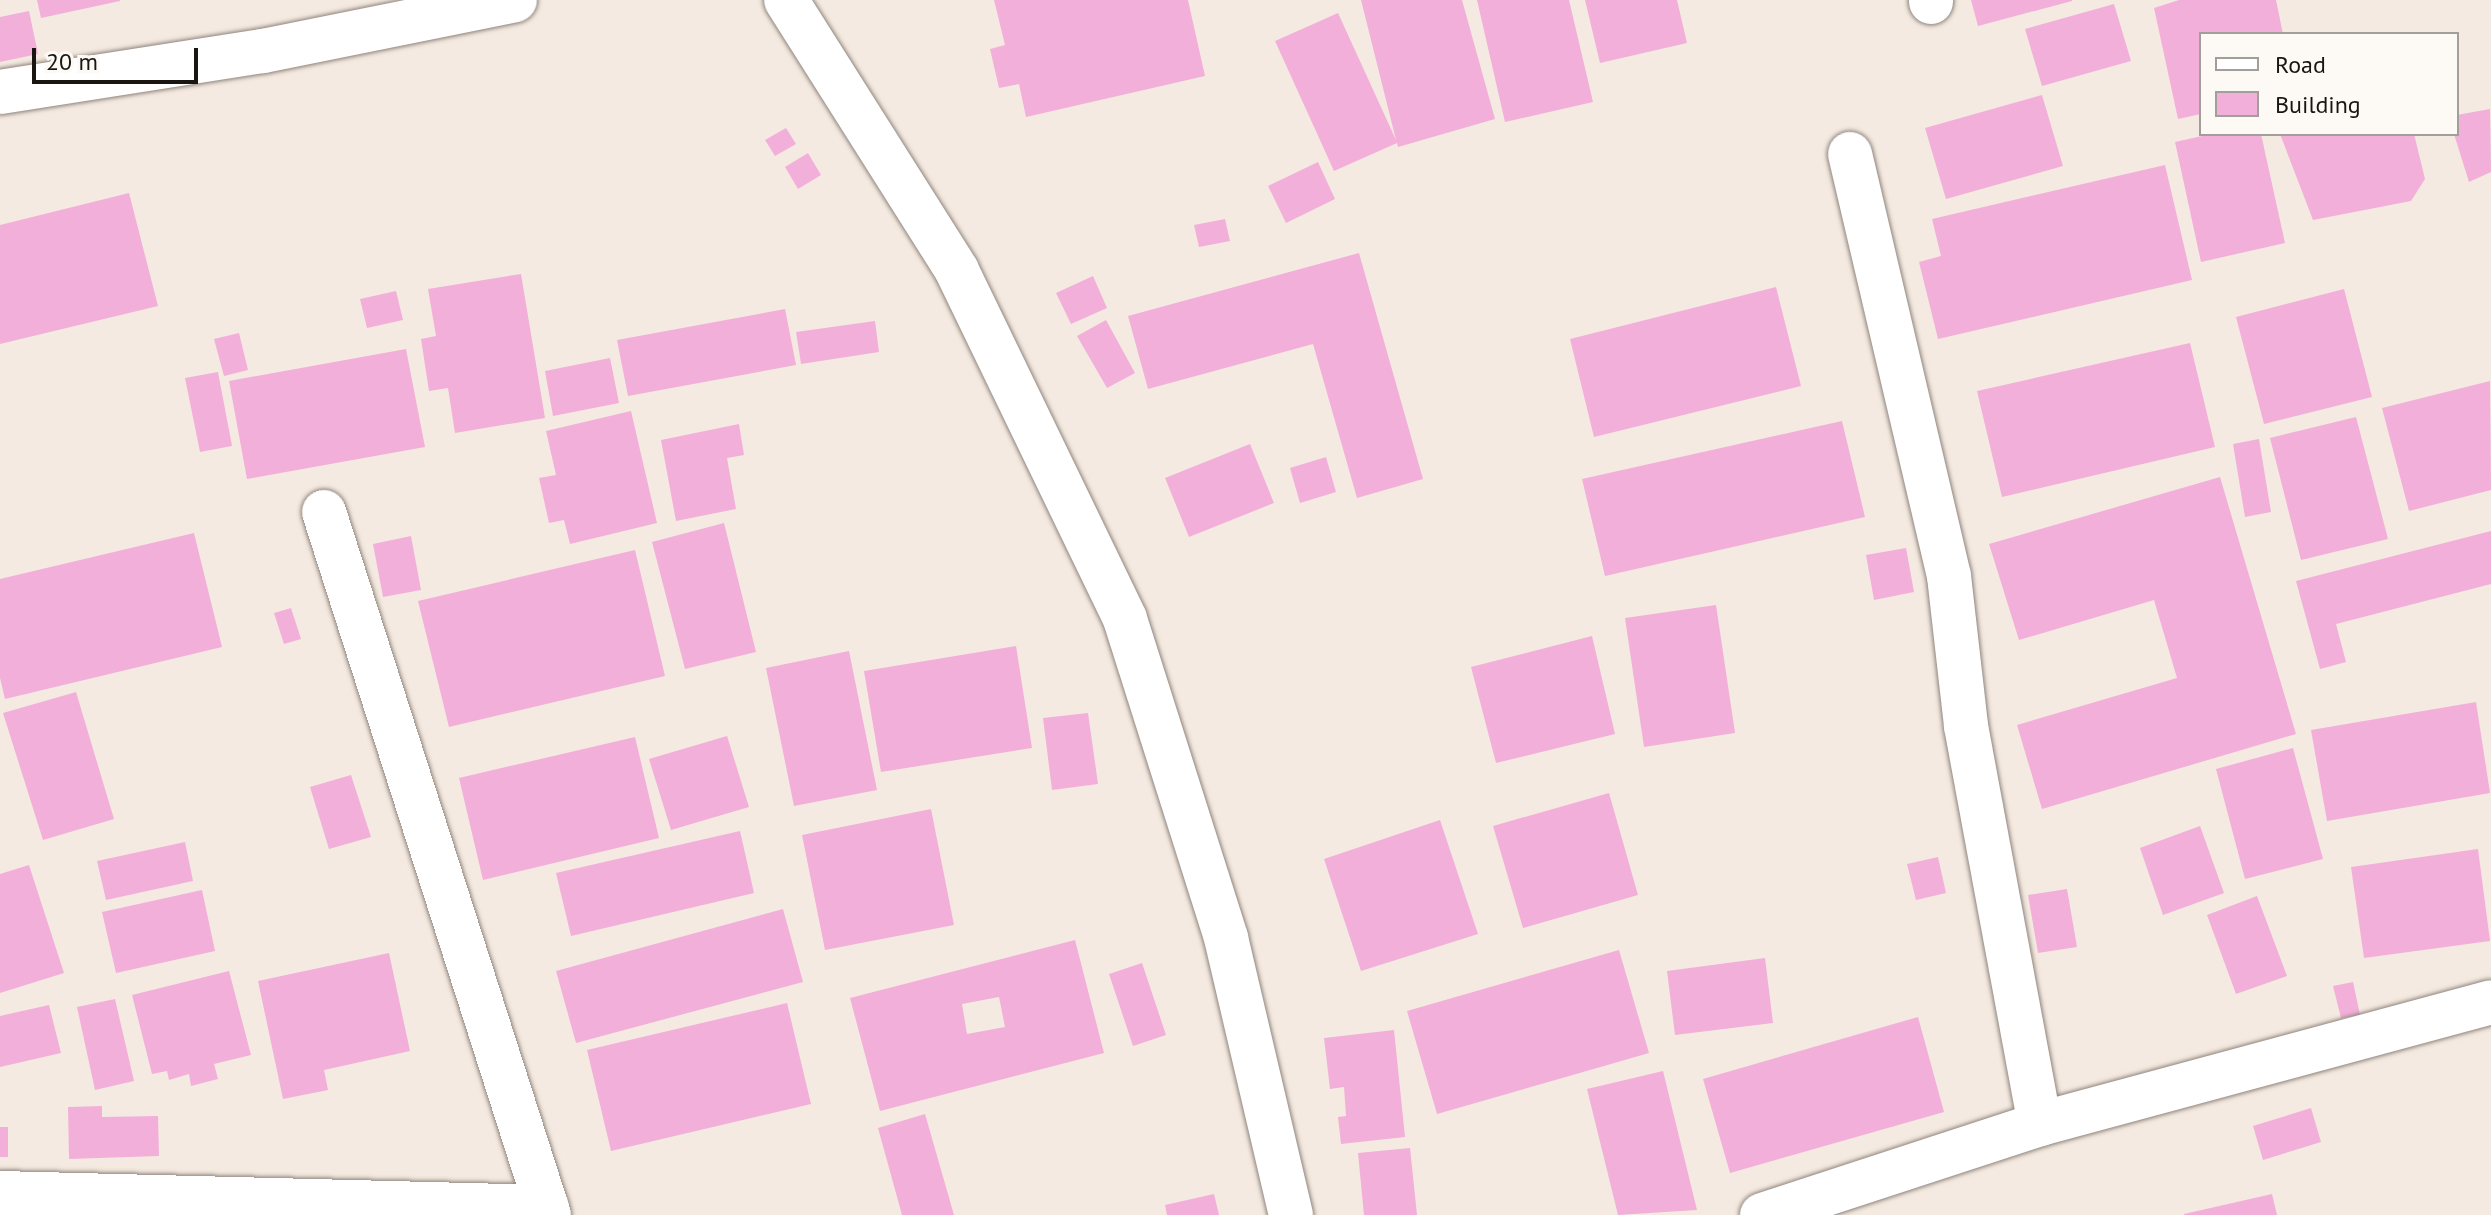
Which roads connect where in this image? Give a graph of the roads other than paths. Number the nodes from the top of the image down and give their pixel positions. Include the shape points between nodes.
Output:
1 (515, 0) edge
2 (786, 0) edge
3 (0, 92) edge
4 (1850, 154) dead end
5 (324, 512) dead end
6 (2491, 1002) edge
7 (2040, 1124) junction
8 (0, 1193) edge
9 (548, 1211) edge
10 (1291, 1215) edge
11 (1762, 1215) edge

1 - 3 street via 263,51
2 - 10 street via 957,271 1125,619 1226,938
4 - 7 street via 1949,576 1966,726
5 - 9 street
6 - 7 street
7 - 11 street
8 - 9 street

